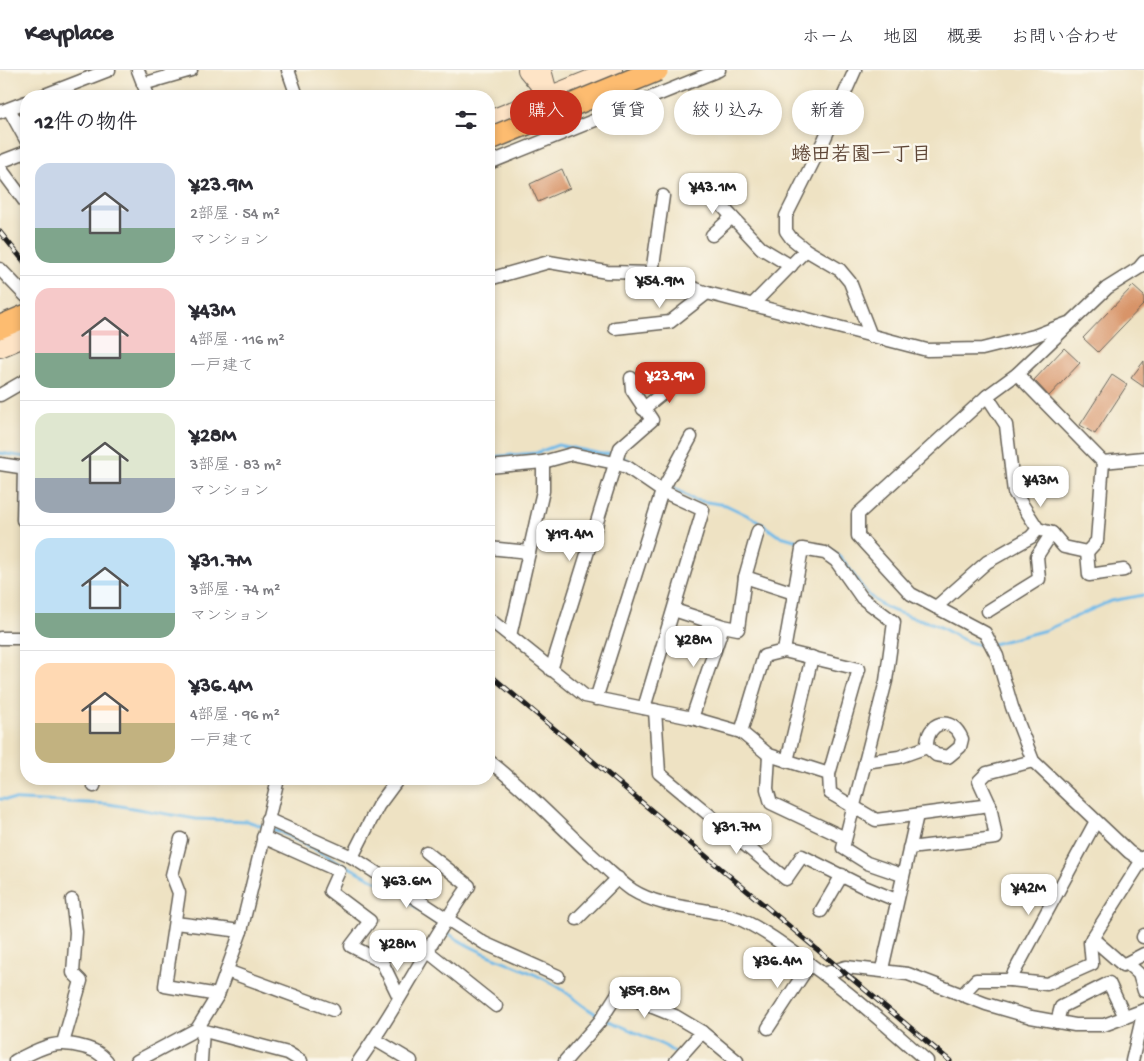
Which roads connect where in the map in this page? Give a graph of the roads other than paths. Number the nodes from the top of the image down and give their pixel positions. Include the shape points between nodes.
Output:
1 (110, 70) edge
2 (138, 70) edge
3 (191, 70) edge
4 (288, 70) edge
5 (527, 70) edge
6 (542, 70) edge
7 (614, 70) edge
8 (621, 70) edge
9 (657, 70) edge
10 (664, 70) edge
11 (719, 70) edge
12 (855, 70) edge
13 (143, 84) junction
14 (58, 90) edge
15 (146, 90) edge
16 (295, 90) edge
17 (543, 90) edge
18 (547, 90) edge
19 (563, 90) edge
20 (582, 104) edge
21 (20, 105) edge
22 (5, 111) edge
23 (510, 111) edge
24 (495, 118) edge
25 (495, 122) edge
26 (20, 132) edge
27 (510, 133) edge
28 (495, 138) edge
29 (495, 139) edge
30 (20, 154) edge
31 (495, 161) edge
32 (0, 162) edge
33 (0, 168) edge
34 (20, 194) edge
35 (664, 196) dead end
36 (722, 206) dead end
37 (732, 217) junction
38 (712, 234) dead end
39 (806, 250) junction
40 (791, 266) junction
41 (1142, 266) edge
42 (0, 269) edge
43 (652, 273) junction
44 (495, 276) edge
45 (20, 290) edge
46 (706, 293) junction
47 (752, 305) junction
48 (20, 315) edge
49 (1075, 321) junction
50 (20, 322) edge
51 (0, 323) edge
52 (615, 328) dead end
53 (20, 332) edge
54 (871, 336) junction
55 (20, 338) edge
56 (2, 340) edge
57 (1017, 374) junction
58 (631, 378) dead end
59 (680, 378) dead end
60 (20, 383) edge
61 (0, 394) edge
62 (987, 396) junction
63 (642, 409) junction
64 (691, 438) dead end
65 (617, 456) junction
66 (1144, 458) edge
67 (543, 462) junction
68 (1103, 462) junction
69 (0, 464) edge
70 (495, 466) edge
71 (20, 467) edge
72 (666, 485) junction
73 (1038, 529) junction
74 (758, 531) dead end
75 (1052, 533) junction
76 (495, 549) edge
77 (529, 552) junction
78 (1088, 552) junction
79 (1124, 570) dead end
80 (745, 578) junction
81 (794, 593) junction
82 (936, 607) junction
83 (674, 610) junction
84 (988, 611) dead end
85 (495, 624) edge
86 (723, 626) junction
87 (510, 636) junction
88 (0, 638) edge
89 (20, 638) edge
90 (784, 650) junction
91 (812, 657) junction
92 (551, 670) junction
93 (596, 698) junction
94 (650, 709) junction
95 (692, 718) junction
96 (741, 732) junction
97 (926, 747) dead end
98 (769, 755) junction
99 (787, 760) junction
100 (1033, 761) junction
101 (865, 762) junction
102 (495, 766) edge
103 (829, 774) junction
104 (276, 785) edge
105 (394, 785) edge
106 (854, 805) junction
107 (990, 805) junction
108 (916, 815) junction
109 (267, 819) junction
110 (1096, 821) junction
111 (263, 837) junction
112 (846, 838) junction
113 (181, 839) dead end
114 (909, 848) junction
115 (426, 852) dead end
116 (352, 857) junction
117 (1143, 860) edge
118 (902, 875) junction
119 (842, 876) junction
120 (618, 878) junction
121 (72, 900) dead end
122 (896, 900) junction
123 (821, 912) dead end
124 (446, 918) junction
125 (577, 919) dead end
126 (175, 923) junction
127 (241, 931) junction
128 (1092, 938) junction
129 (427, 951) junction
130 (1144, 954) edge
131 (1127, 963) junction
132 (810, 964) junction
133 (227, 970) junction
134 (882, 970) junction
135 (824, 974) junction
136 (558, 976) dead end
137 (1010, 980) junction
138 (1144, 991) edge
139 (218, 995) junction
140 (962, 995) junction
141 (399, 997) junction
142 (496, 1006) dead end
143 (333, 1010) dead end
144 (1144, 1010) edge
145 (1125, 1017) junction
146 (1057, 1022) junction
147 (768, 1028) dead end
148 (200, 1029) junction
149 (702, 1032) junction
150 (374, 1039) junction
151 (63, 1043) junction
152 (15, 1061) edge
153 (107, 1061) edge
154 (137, 1061) edge
155 (201, 1061) edge
156 (301, 1061) edge
157 (359, 1061) edge
158 (411, 1061) edge
159 (565, 1061) edge
160 (676, 1061) edge
161 (737, 1061) edge
162 (927, 1061) edge
163 (1132, 1061) edge

1 - 14 street
2 - 13 street
3 - 13 street
4 - 16 street
5 - 17 street
6 - 18 street
7 - 19 street
8 - 25 highway
9 - 28 highway, bridge
10 - 20 street
11 - 31 street
12 - 39 street via 786,216 786,231
13 - 15 street
21 - 22 street
22 - 26 street
23 - 24 street
27 - 29 street
30 - 32 street
33 - 34 street
35 - 43 street
36 - 37 street
37 - 38 street
37 - 40 street via 761,248
39 - 40 street
39 - 54 street via 840,270 850,282
40 - 47 street
41 - 49 street via 1107,288
42 - 45 street
43 - 44 street via 607,272 549,262
43 - 46 street
46 - 47 street
46 - 52 street via 670,322
47 - 54 street
48 - 51 street
49 - 54 street via 1034,336 982,349 926,350
49 - 57 street
50 - 56 highway
53 - 56 highway
55 - 56 street
57 - 62 street
57 - 68 street
58 - 63 street via 632,390
59 - 63 street
60 - 61 street
62 - 73 street via 1006,424 1014,492
62 - 82 street via 858,514 858,536 911,594
63 - 65 street via 652,420
64 - 72 street
65 - 67 street via 572,454
65 - 72 street via 627,467
65 - 92 street
66 - 68 street
67 - 70 street
67 - 77 street via 543,491
68 - 78 street via 1096,541
69 - 71 street
72 - 83 street via 703,510
72 - 93 street
73 - 75 street
73 - 82 street via 1031,537 987,562
74 - 80 street
75 - 78 street via 1064,547
75 - 84 street via 1037,556 1039,580
76 - 77 street
77 - 87 street
78 - 79 street via 1089,575
80 - 81 street
80 - 86 street via 738,629
81 - 90 street
81 - 101 street via 802,549 826,553 844,570 862,598 894,622 886,681
82 - 100 street via 985,633 997,656
83 - 86 street
83 - 94 street
85 - 87 street
86 - 95 street
87 - 92 street
88 - 89 street
90 - 91 street
90 - 96 street via 764,656
91 - 99 street
91 - 103 street via 860,669
92 - 93 street via 585,696
93 - 94 street
94 - 95 street
94 - 119 street via 659,773 786,879 802,856
95 - 96 street
96 - 98 street
97 - 101 street via 899,757
98 - 99 street
98 - 112 street via 767,789 771,803
99 - 103 street
100 - 107 street via 987,774 979,781
100 - 110 street
101 - 106 street
102 - 120 street
103 - 106 street via 830,793
104 - 109 street
105 - 116 street via 378,806
106 - 108 street via 876,820
106 - 112 street
107 - 108 street
107 - 114 street via 996,838
108 - 114 street
109 - 111 street
109 - 116 street
110 - 117 street via 1129,852
110 - 137 street
111 - 127 street
111 - 141 street via 339,871 330,891 370,921 351,946 382,962
112 - 118 street via 843,848 868,863
113 - 126 street via 172,875 179,893
114 - 118 street
115 - 124 street via 469,886
116 - 124 street
117 - 128 street
118 - 122 street
119 - 122 street
119 - 123 street
120 - 125 street
120 - 132 street via 633,890 663,904 717,911 744,921 779,940
121 - 151 street via 76,932 73,973 81,981
122 - 134 street
124 - 129 street
124 - 136 street via 484,943
126 - 127 street
126 - 139 street via 165,986
127 - 133 street
128 - 131 street via 1123,965
128 - 137 street via 1092,964 1047,984
129 - 141 street
129 - 142 street
130 - 131 street
131 - 138 street via 1139,974
132 - 135 street
132 - 147 street
133 - 139 street
133 - 143 street
134 - 135 street via 846,967
134 - 140 street via 908,974
135 - 162 street
137 - 140 street via 976,980
139 - 148 street
140 - 146 street via 995,1007
141 - 150 street
144 - 145 street
144 - 163 street
145 - 146 street via 1104,1025
145 - 146 street via 1109,983 1061,1007
148 - 154 street
148 - 155 street
148 - 156 street via 288,1053
149 - 159 street via 675,1016 618,993 600,1021
149 - 160 street
149 - 161 street
150 - 157 street
150 - 158 street
151 - 152 street via 43,1047
151 - 153 street via 99,1052

